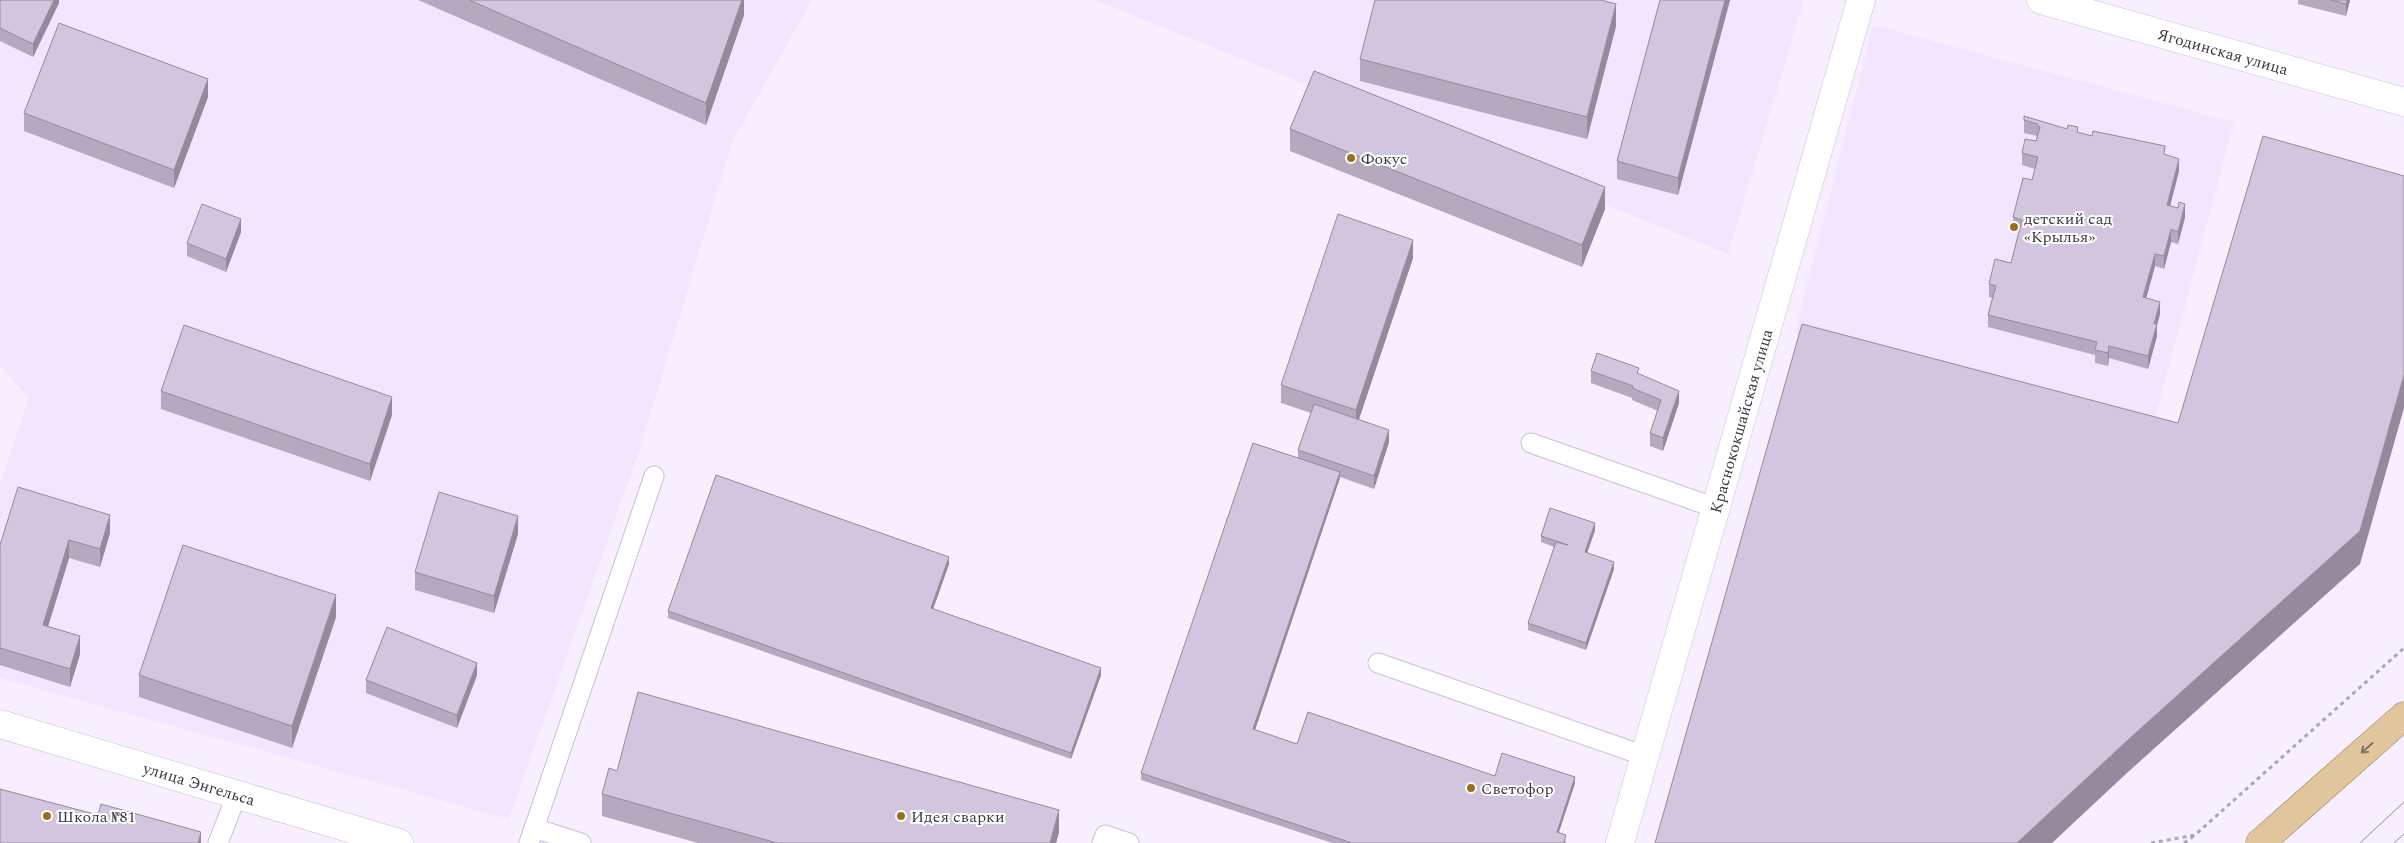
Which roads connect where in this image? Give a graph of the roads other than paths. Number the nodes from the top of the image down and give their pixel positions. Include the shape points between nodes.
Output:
1 (1861, 0) edge
2 (2045, 1) edge
3 (2404, 102) edge
4 (1531, 443) dead end
5 (654, 476) dead end
6 (1716, 508) junction
7 (1378, 663) dead end
8 (2404, 716) edge
9 (0, 724) edge
10 (1645, 756) junction
11 (236, 794) junction
12 (532, 836) edge
13 (218, 843) edge
14 (399, 843) edge
15 (581, 843) edge
16 (1102, 843) edge
17 (1130, 843) edge
18 (1620, 843) edge
19 (2260, 843) edge

1 - 6 street, Краснококшайская улица
2 - 3 street, Ягодинская улица
4 - 6 lane
5 - 12 lane
6 - 10 street, Краснококшайская улица
7 - 10 lane
8 -> 19 main road
9 - 11 street, улица Энгельса
10 - 18 street, Краснококшайская улица
11 - 13 lane
11 - 14 street, улица Энгельса
12 - 15 lane
16 - 17 lane via 1104,836

